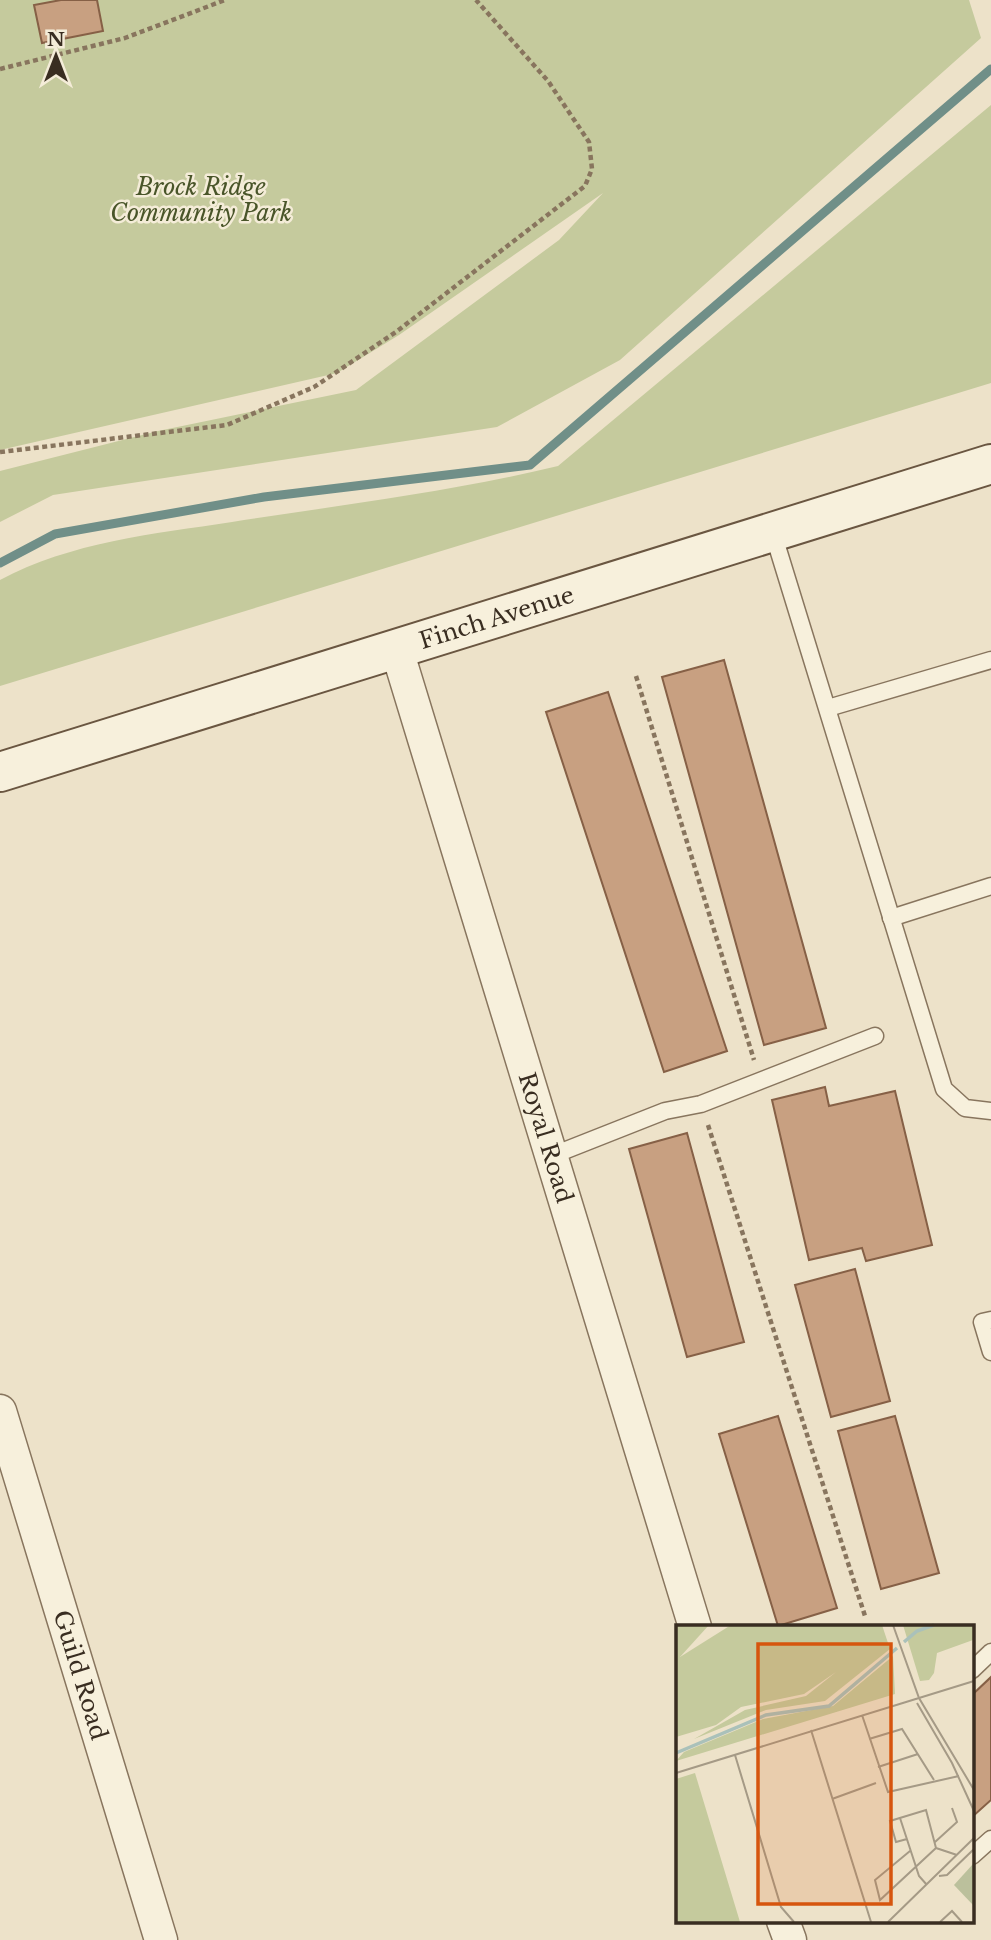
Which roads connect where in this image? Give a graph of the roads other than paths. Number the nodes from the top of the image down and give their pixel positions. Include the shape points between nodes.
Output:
1 (991, 464) edge
2 (773, 533) junction
3 (396, 647) junction
4 (991, 660) edge
5 (828, 708) junction
6 (0, 772) edge
7 (991, 886) edge
8 (891, 918) junction
9 (875, 1036) dead end
10 (991, 1111) edge
11 (551, 1156) junction
12 (991, 1320) edge
13 (991, 1352) edge
14 (0, 1411) edge
15 (694, 1625) edge
16 (991, 1652) edge
17 (974, 1668) edge
18 (991, 1839) edge
19 (974, 1854) edge
20 (784, 1923) edge
21 (161, 1940) edge
22 (790, 1940) edge

1 - 2 main road, Finch Avenue
2 - 3 main road, Finch Avenue
2 - 5 lane
3 - 6 main road, Finch Avenue
3 - 11 street, Royal Road
4 - 5 lane
5 - 8 lane
7 - 8 lane
8 - 10 lane via 944,1089 965,1108
9 - 11 lane
11 - 15 street, Royal Road
12 - 13 lane via 982,1322
14 - 21 street, Guild Road
16 - 17 lane
18 - 19 lane
20 - 22 street

